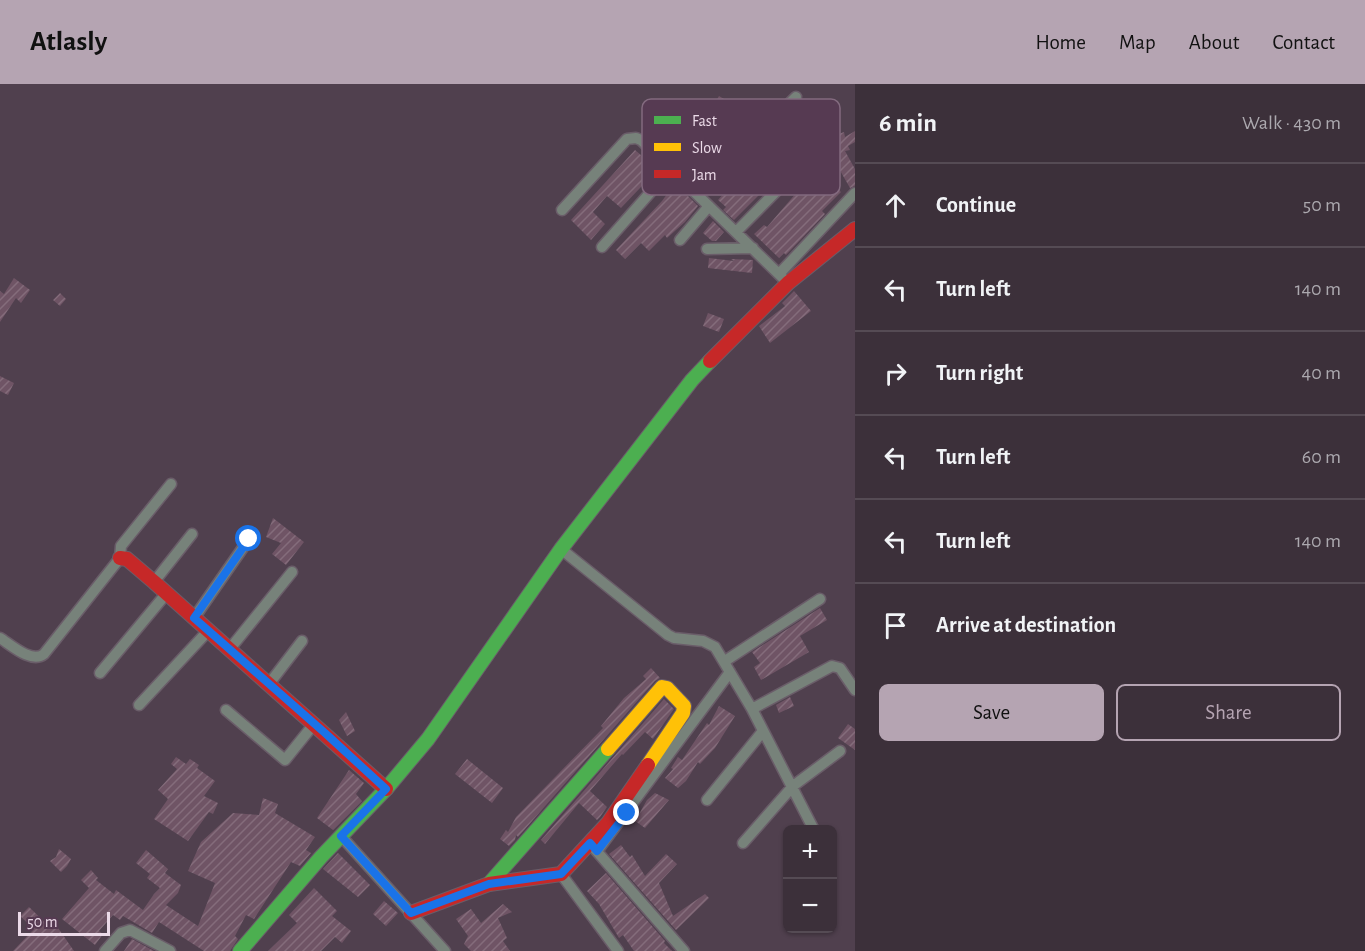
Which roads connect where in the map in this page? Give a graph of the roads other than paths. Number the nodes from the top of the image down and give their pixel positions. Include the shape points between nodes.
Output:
1 (642, 141) edge
2 (855, 193) edge
3 (648, 195) edge
4 (698, 195) edge
5 (773, 195) edge
6 (709, 206) junction
7 (562, 210) dead end
8 (855, 229) edge
9 (736, 232) junction
10 (680, 240) dead end
11 (602, 247) dead end
12 (753, 248) junction
13 (707, 249) dead end
14 (783, 279) junction
15 (171, 484) dead end
16 (192, 534) dead end
17 (249, 539) dead end
18 (561, 549) junction
19 (120, 558) junction
20 (292, 572) dead end
21 (154, 582) junction
22 (166, 594) junction
23 (820, 599) dead end
24 (194, 618) junction
25 (208, 631) junction
26 (0, 638) edge
27 (302, 641) dead end
28 (229, 650) junction
29 (725, 662) junction
30 (730, 672) junction
31 (100, 673) dead end
32 (269, 684) junction
33 (855, 690) edge
34 (140, 705) dead end
35 (752, 709) junction
36 (226, 710) dead end
37 (314, 724) junction
38 (763, 731) junction
39 (840, 751) dead end
40 (792, 786) junction
41 (386, 789) junction
42 (707, 800) dead end
43 (812, 825) edge
44 (341, 836) junction
45 (743, 843) dead end
46 (594, 847) junction
47 (561, 874) junction
48 (489, 884) junction
49 (411, 913) junction
50 (105, 951) edge
51 (170, 951) edge
52 (240, 951) edge
53 (445, 951) edge
54 (618, 951) edge
55 (684, 951) edge

1 - 7 street via 627,139
2 - 14 street
3 - 11 street
4 - 6 street
5 - 9 street
6 - 9 street
6 - 10 street
8 - 14 street
9 - 12 street
12 - 13 street
12 - 14 street
14 - 18 street via 692,380
15 - 19 street via 121,546
16 - 21 street
17 - 24 street
18 - 29 street via 668,635 710,644
18 - 41 street via 428,739
19 - 21 street via 127,559
19 - 26 street via 40,658 33,658
20 - 28 street
21 - 22 street
22 - 24 street
22 - 31 street
23 - 29 street
24 - 25 street
25 - 28 street
25 - 34 street
27 - 32 street
28 - 32 street
29 - 30 street
30 - 35 street
30 - 46 street
32 - 37 street
33 - 35 street via 840,668 832,666
35 - 38 street
36 - 37 street via 285,760
37 - 41 street
38 - 40 street
38 - 42 street
39 - 40 street
40 - 43 street
40 - 45 street
41 - 44 street
44 - 49 street
44 - 52 street
46 - 47 street
46 - 48 street via 684,713 684,706 665,687
46 - 55 street
47 - 48 street
47 - 54 street
48 - 49 street
49 - 53 street
50 - 51 street via 121,933 130,930

